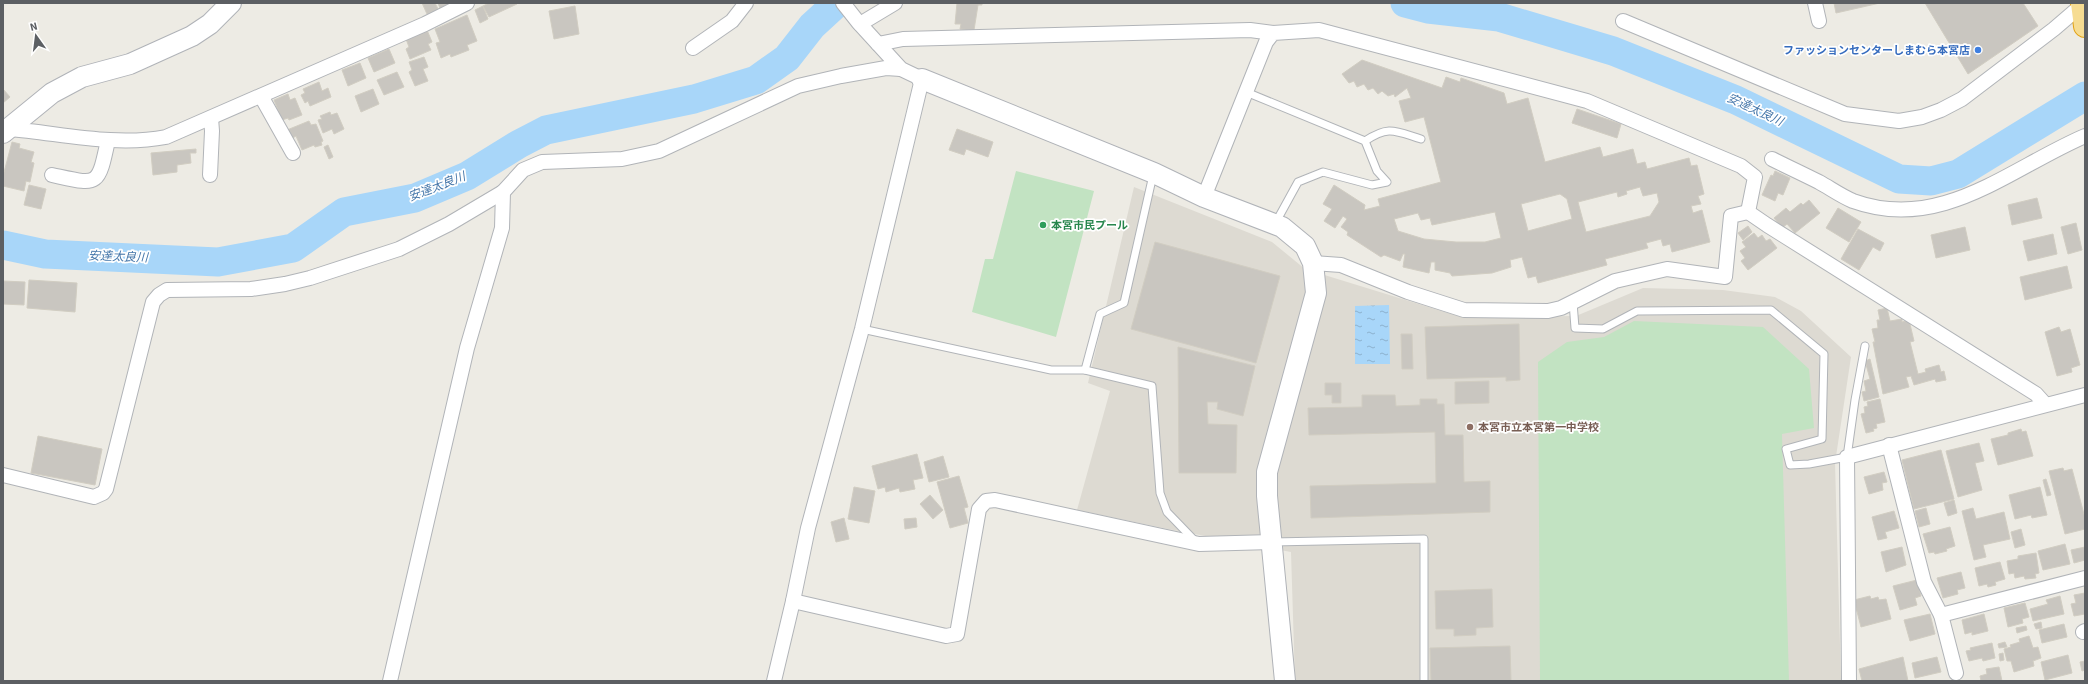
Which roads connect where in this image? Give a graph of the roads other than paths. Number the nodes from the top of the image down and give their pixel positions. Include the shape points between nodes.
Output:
1 (231, 3) edge
2 (468, 3) edge
3 (746, 3) edge
4 (843, 3) edge
5 (895, 3) edge
6 (1815, 3) edge
7 (2083, 13) edge
8 (1623, 21) dead end
9 (1819, 21) dead end
10 (859, 23) junction
11 (1273, 33) junction
12 (878, 44) junction
13 (693, 48) dead end
14 (901, 69) junction
15 (922, 79) junction
16 (1246, 92) junction
17 (261, 96) junction
18 (211, 118) junction
19 (6, 131) edge
20 (2085, 136) edge
21 (1420, 139) dead end
22 (108, 140) junction
23 (1365, 141) junction
24 (293, 153) dead end
25 (1772, 159) dead end
26 (1154, 173) junction
27 (52, 175) dead end
28 (210, 175) dead end
29 (503, 192) junction
30 (1204, 196) junction
31 (1748, 212) junction
32 (1275, 224) junction
33 (1313, 263) junction
34 (1573, 302) junction
35 (862, 329) junction
36 (1866, 346) dead end
37 (1086, 370) junction
38 (2085, 394) edge
39 (2045, 404) junction
40 (1889, 445) junction
41 (1847, 457) junction
42 (3, 475) edge
43 (1272, 542) junction
44 (1199, 544) junction
45 (2085, 578) edge
46 (794, 601) junction
47 (1941, 615) junction
48 (1956, 673) dead end
49 (390, 681) edge
50 (774, 681) edge
51 (1285, 681) edge
52 (1424, 681) edge
53 (1849, 681) edge

1 - 19 street via 210,24 192,36 130,64 82,77 52,92
2 - 17 street
3 - 13 street via 732,21
4 - 10 street
5 - 10 street
6 - 9 street
7 - 8 street via 2054,29 1962,99 1928,115 1898,121 1846,114
10 - 12 street
11 - 12 street via 1250,30 903,39
11 - 16 street via 1266,42
11 - 31 street via 1319,30 1587,101 1747,170 1755,177
12 - 14 street
14 - 15 street
14 - 29 street via 886,68 798,86 659,151 622,159 542,162 523,170
15 - 26 street
15 - 35 street
16 - 23 lane
16 - 30 street
17 - 18 street
17 - 24 street
18 - 22 street via 166,137 137,141
18 - 28 street
19 - 22 street
20 - 25 street via 2020,171 1955,201 1912,209 1872,207 1852,200
21 - 23 lane via 1387,130
22 - 27 street via 103,167 95,179 87,182
23 - 32 lane via 1377,171 1386,182 1372,186 1323,172 1298,182
26 - 30 street
26 - 37 lane via 1124,303 1100,314
29 - 42 street via 450,224 399,249 310,278 251,289 167,290 153,302 103,493 94,497
29 - 49 street via 502,228 467,348
30 - 32 street
31 - 34 street via 1731,216 1725,276 1667,269 1615,281
31 - 39 street via 2036,394
32 - 33 street via 1305,246
33 - 34 street via 1341,265 1408,292 1464,310 1548,311
33 - 43 street via 1316,293 1267,472
34 - 41 lane via 1575,328 1603,329 1637,311 1771,310 1824,354 1822,439 1786,449 1790,465
35 - 37 lane via 1051,370
35 - 46 street via 808,528
36 - 41 lane
37 - 44 lane via 1152,386 1160,493 1167,512
38 - 39 street
39 - 40 street
40 - 41 street
40 - 47 street via 1924,582
41 - 53 street
43 - 44 street
43 - 51 street
43 - 52 lane via 1424,539
44 - 46 street via 995,500 986,501 979,509 957,634 946,636
45 - 47 street
46 - 50 street
47 - 48 street

